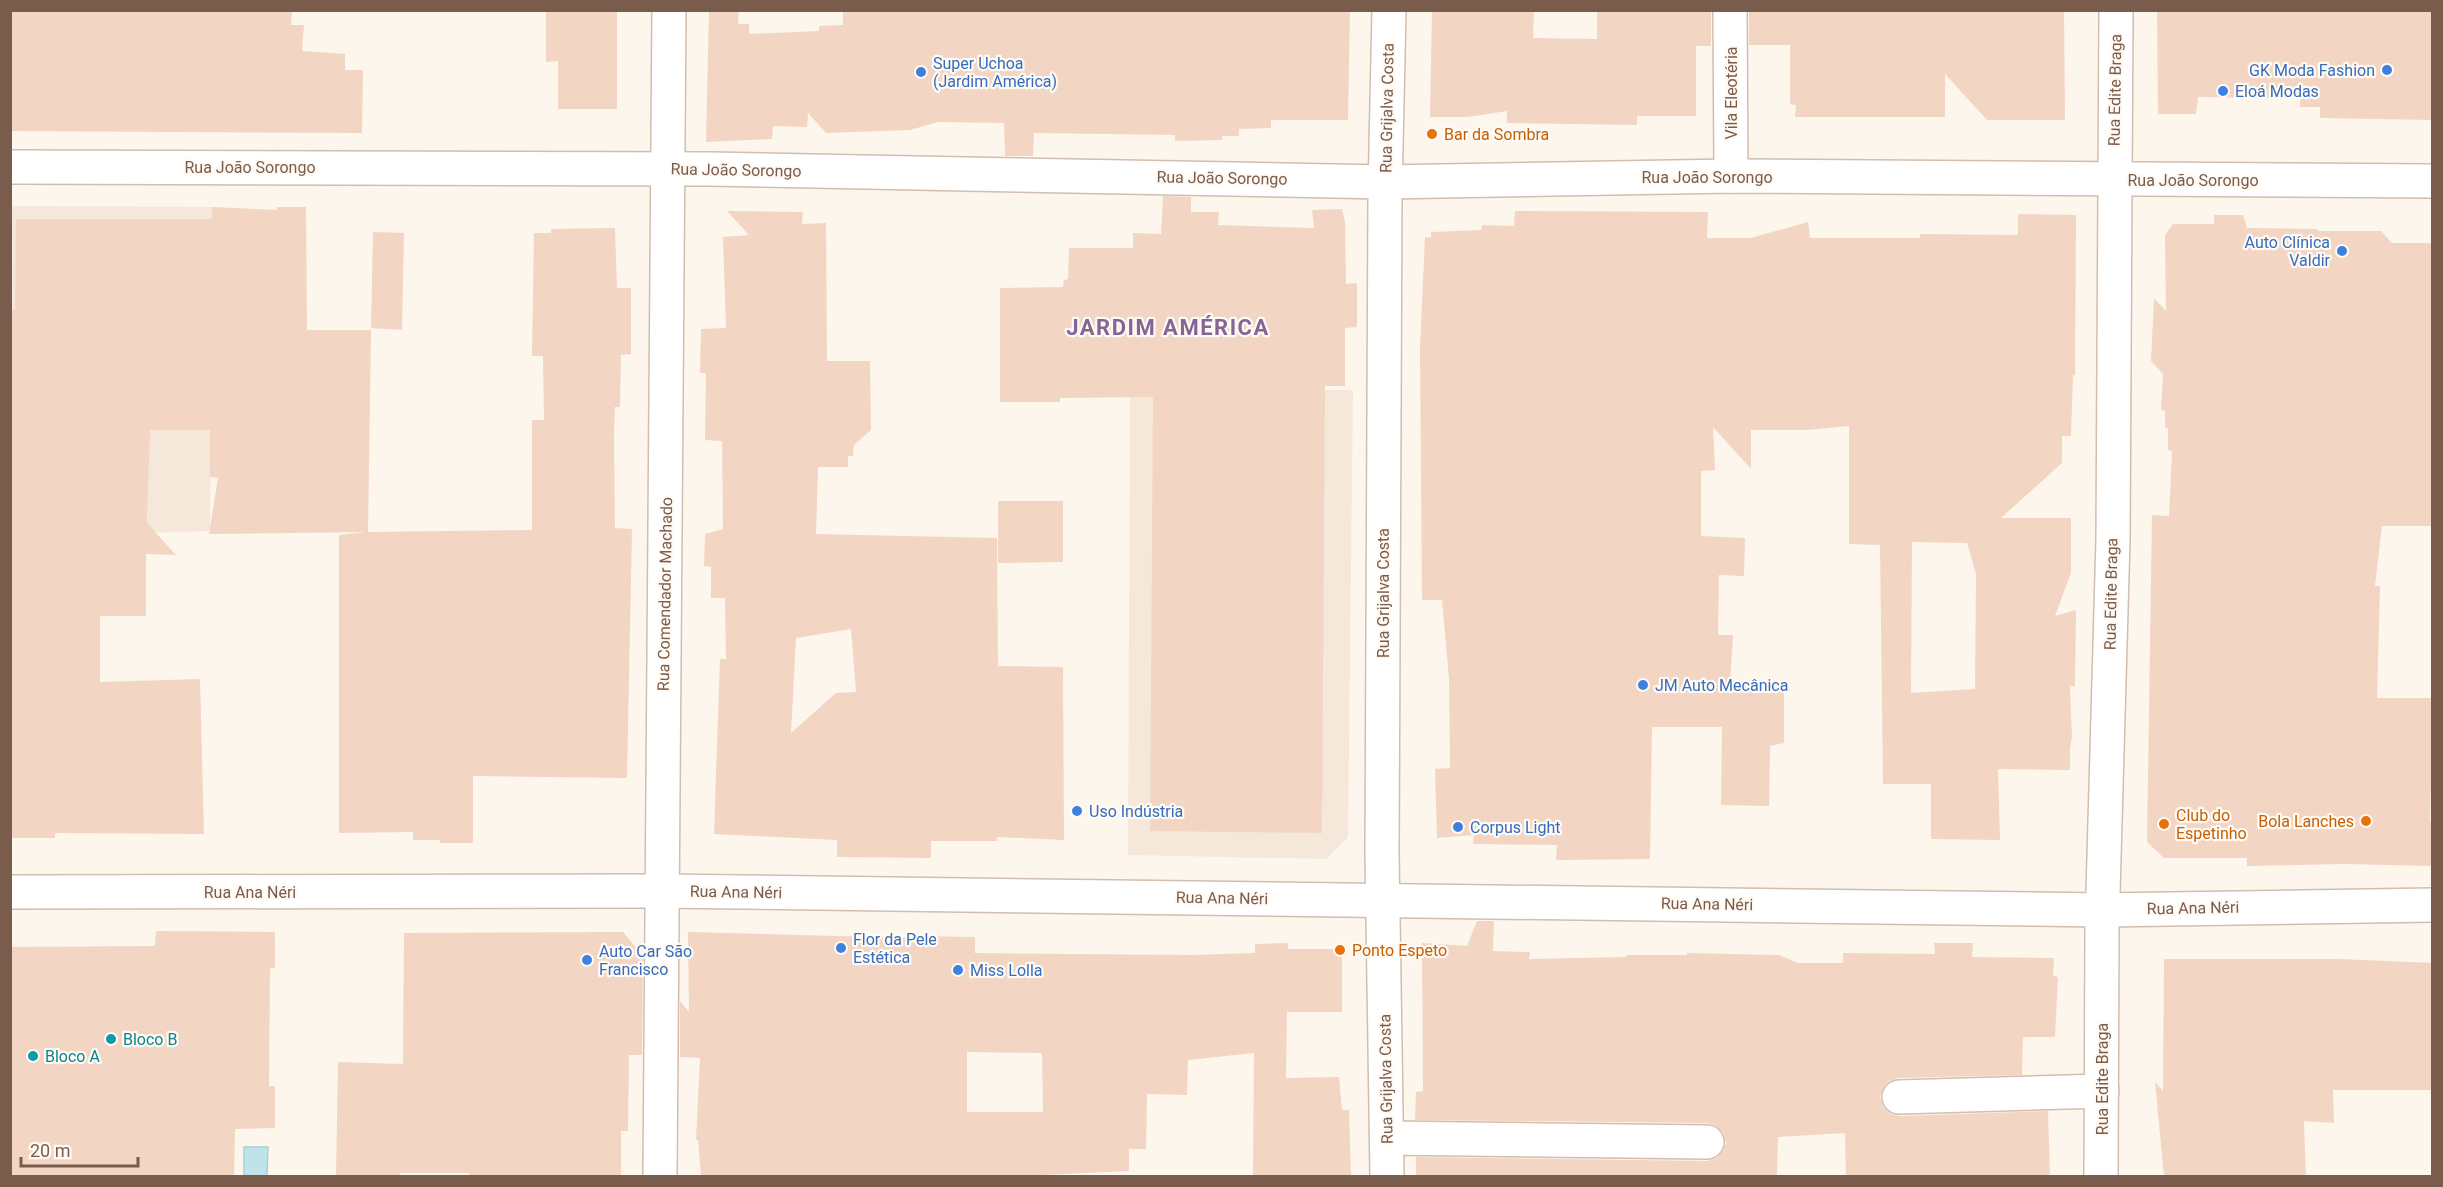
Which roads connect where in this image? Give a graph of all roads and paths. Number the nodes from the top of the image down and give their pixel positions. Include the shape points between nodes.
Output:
1 (669, 10) edge
2 (1389, 10) edge
3 (1730, 10) edge
4 (2116, 10) edge
5 (10, 167) edge
6 (668, 169) junction
7 (1731, 176) junction
8 (2114, 180) junction
9 (2433, 181) edge
10 (1385, 182) junction
11 (661, 891) junction
12 (10, 892) edge
13 (1382, 900) junction
14 (2433, 905) edge
15 (2103, 910) junction
16 (2102, 1091) junction
17 (1899, 1097) dead end
18 (1387, 1138) junction
19 (1707, 1142) dead end
20 (660, 1176) edge
21 (1387, 1176) edge
22 (2101, 1176) edge

1 - 6 street, Rua Comendador Machado
2 - 10 street, Rua Grijalva Costa
3 - 7 street, Vila Eleotéria
4 - 8 street, Rua Edite Braga
5 - 6 street, Rua João Sorongo
6 - 10 street, Rua João Sorongo
6 - 11 street, Rua Comendador Machado
7 - 8 street, Rua João Sorongo
7 - 10 street, Rua João Sorongo
8 - 9 street, Rua João Sorongo
8 - 15 street, Rua Edite Braga via 2113,539
10 - 13 street, Rua Grijalva Costa
11 - 12 street, Rua Ana Néri
11 - 13 street, Rua Ana Néri
11 - 20 street, Rua Comendador Machado
13 - 15 street, Rua Ana Néri
13 - 18 street, Rua Grijalva Costa
14 - 15 street, Rua Ana Néri
15 - 16 street, Rua Edite Braga
16 - 17 street
16 - 22 street, Rua Edite Braga
18 - 19 street
18 - 21 street, Rua Grijalva Costa

